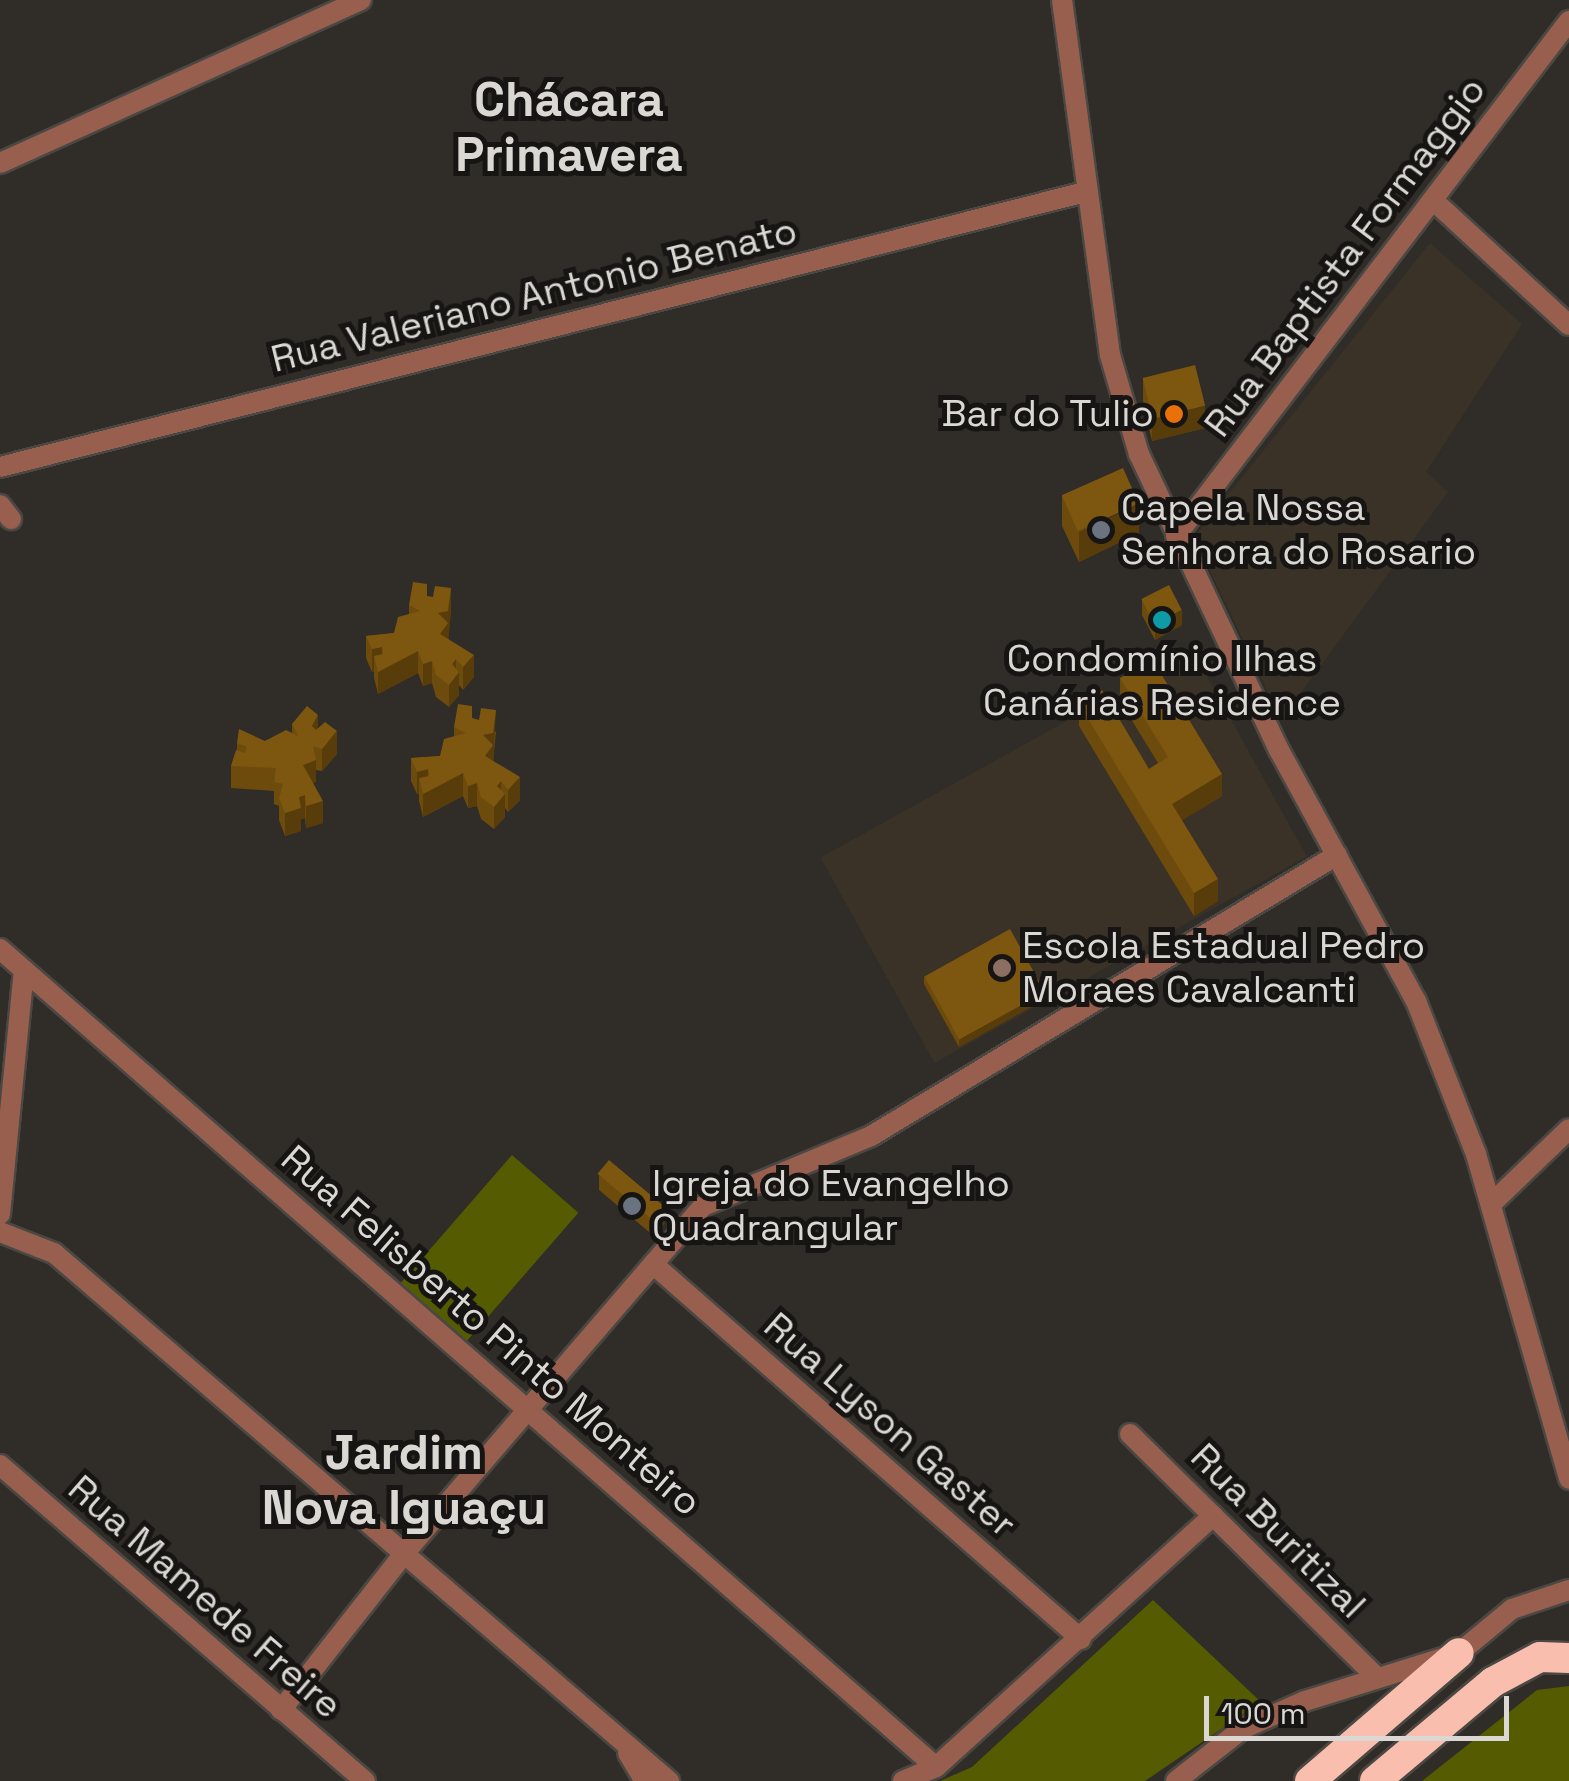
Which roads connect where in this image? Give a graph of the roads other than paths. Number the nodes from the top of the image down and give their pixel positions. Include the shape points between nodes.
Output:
1 (361, 0) edge
2 (1062, 0) edge
3 (1569, 21) edge
4 (0, 163) edge
5 (1085, 192) junction
6 (1434, 201) junction
7 (1569, 325) edge
8 (0, 467) edge
9 (1176, 536) junction
10 (1337, 856) junction
11 (0, 950) edge
12 (24, 970) junction
13 (1569, 1129) edge
14 (1491, 1204) junction
15 (0, 1214) edge
16 (0, 1232) edge
17 (653, 1264) junction
18 (530, 1411) junction
19 (1130, 1434) dead end
20 (0, 1465) edge
21 (1569, 1479) edge
22 (1213, 1516) junction
23 (402, 1556) junction
24 (1569, 1590) edge
25 (1081, 1639) junction
26 (1459, 1653) junction
27 (1569, 1658) edge
28 (1376, 1677) junction
29 (280, 1710) junction
30 (616, 1734) junction
31 (936, 1767) junction
32 (364, 1781) edge
33 (645, 1781) edge
34 (669, 1781) edge
35 (903, 1781) edge
36 (1176, 1781) edge
37 (1310, 1781) edge
38 (1375, 1781) edge

1 - 4 street
2 - 5 street
3 - 6 street, Rua Baptista Formaggio
5 - 8 street, Rua Valeriano Antonio Benato
5 - 9 street via 1110,355 1139,454
6 - 7 street
6 - 9 street, Rua Baptista Formaggio
9 - 10 street
10 - 14 street via 1416,1001
10 - 17 street via 871,1136 715,1199
11 - 12 street, Rua Felisberto Pinto Monteiro
12 - 15 street
12 - 18 street, Rua Felisberto Pinto Monteiro
13 - 14 street
14 - 21 street
16 - 23 street via 54,1253
17 - 18 street
17 - 25 street, Rua Lyson Gaster
18 - 23 street
18 - 31 street, Rua Felisberto Pinto Monteiro
19 - 22 street, Rua Buritizal
20 - 29 street, Rua Mamede Freire
22 - 25 street
22 - 28 street, Rua Buritizal
23 - 29 street
23 - 30 street
24 - 26 street via 1512,1609
25 - 31 street
26 - 28 street
26 - 37 highway
27 - 38 highway via 1540,1658 1508,1672
28 - 36 street via 1242,1729
29 - 32 street, Rua Mamede Freire
30 - 33 street
30 - 34 street
31 - 35 street

